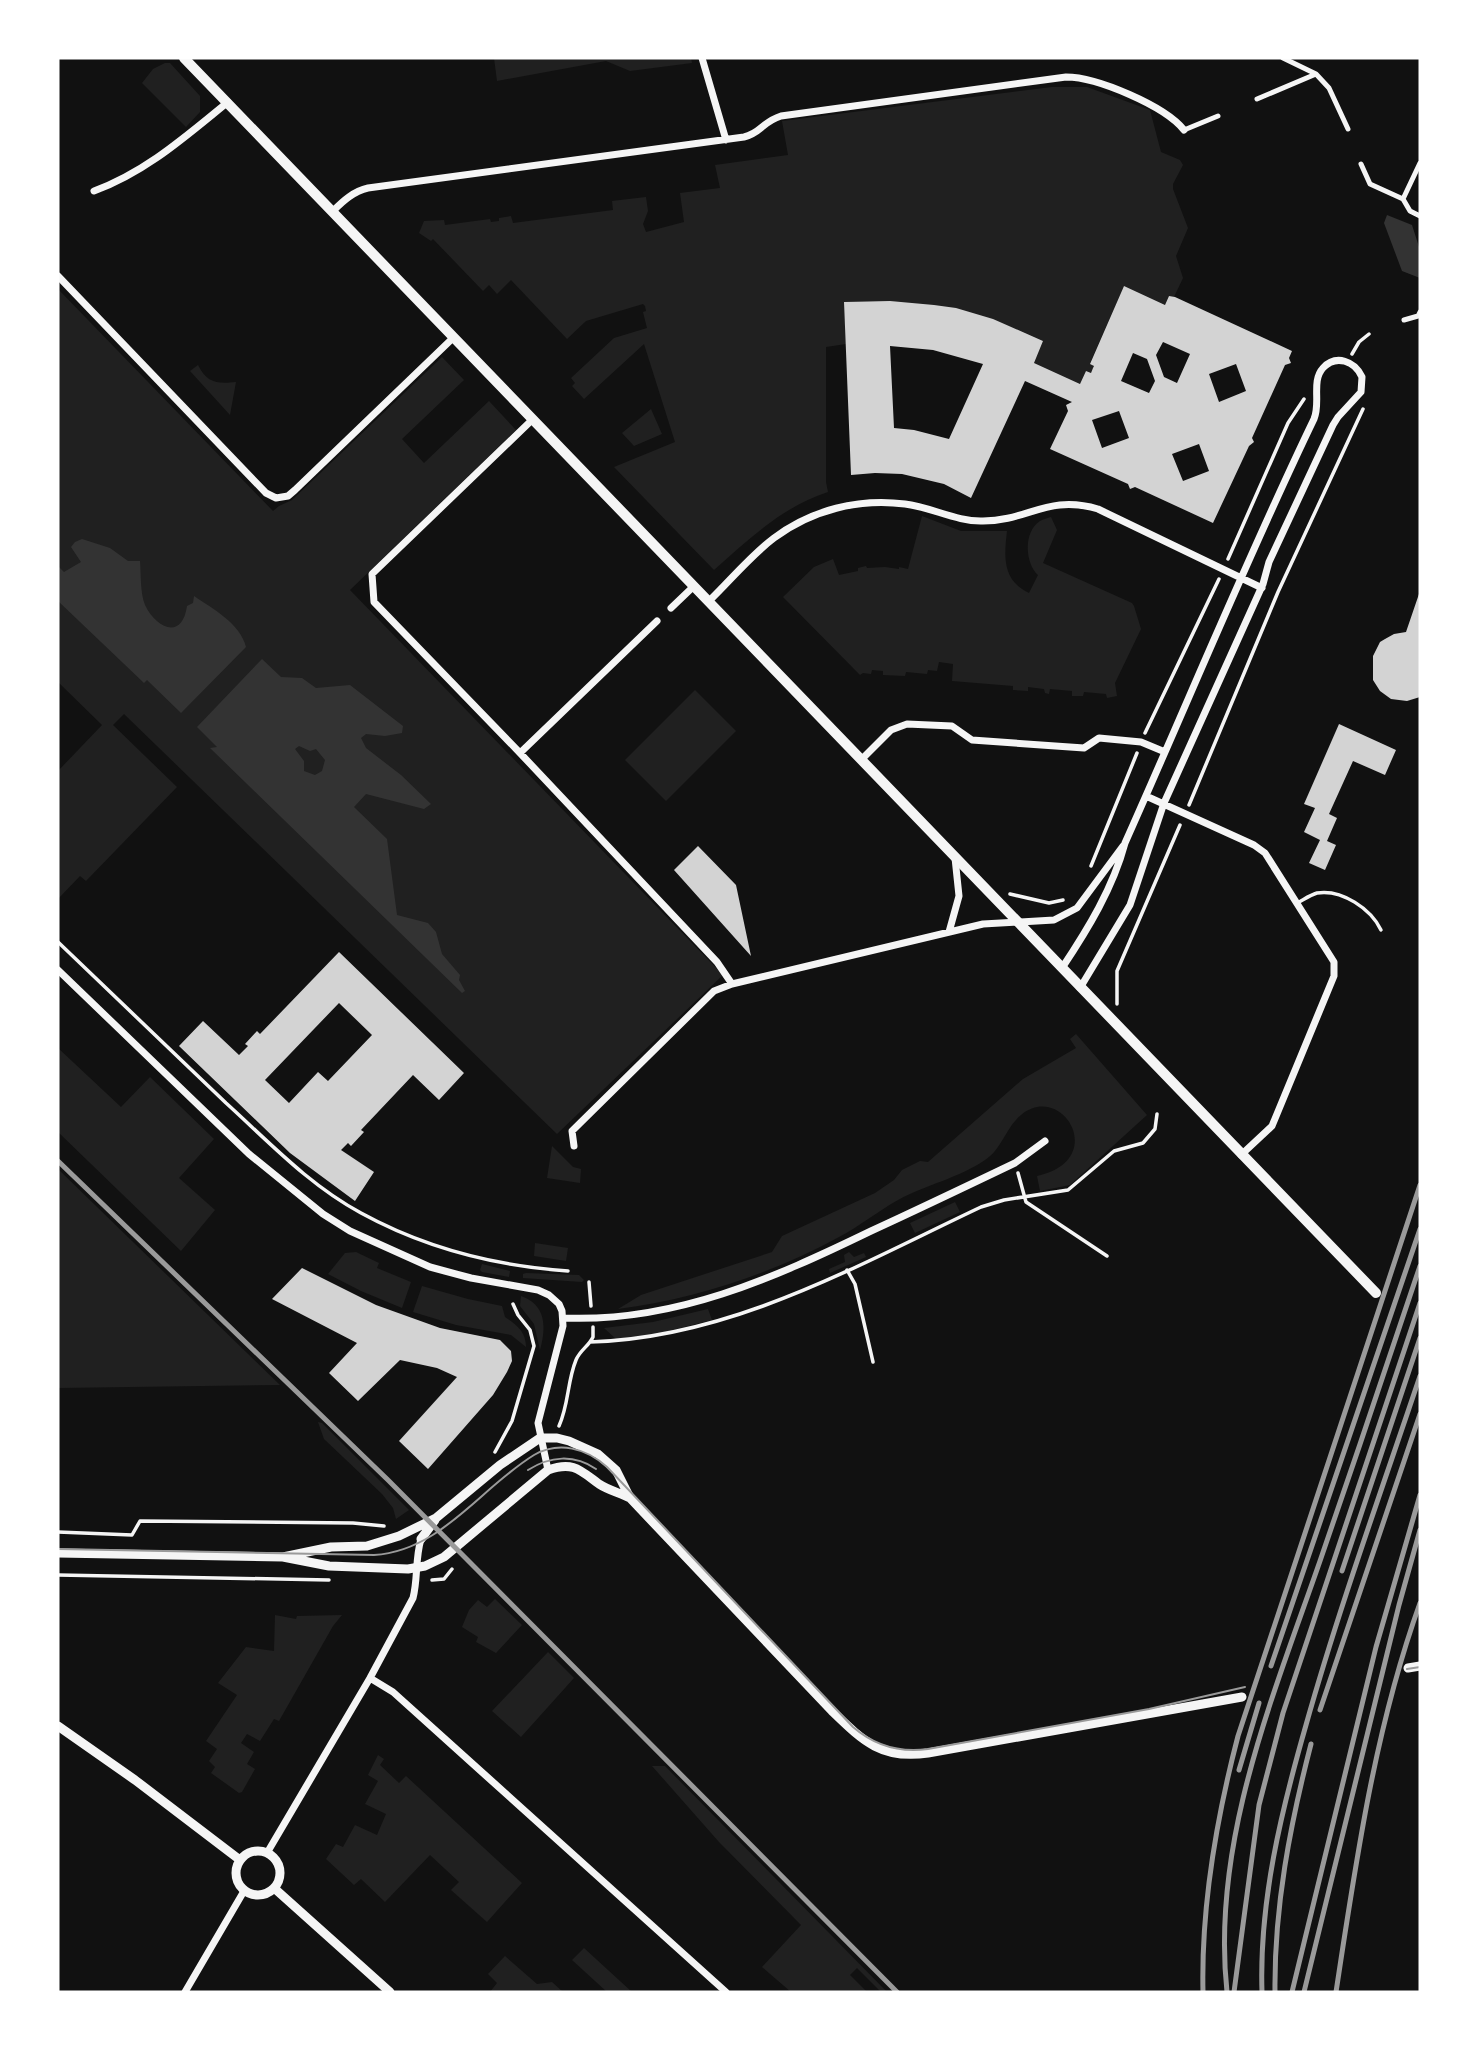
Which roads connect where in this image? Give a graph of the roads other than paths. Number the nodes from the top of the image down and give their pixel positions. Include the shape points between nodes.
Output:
1 (184, 58) edge
2 (702, 58) edge
3 (1283, 58) edge
4 (1316, 74) junction
5 (1257, 99) dead end
6 (228, 102) junction
7 (1218, 116) dead end
8 (1348, 129) dead end
9 (1184, 130) joint
10 (726, 139) junction
11 (1420, 163) edge
12 (1361, 164) dead end
13 (94, 191) dead end
14 (1403, 198) junction
15 (333, 211) junction
16 (1420, 216) edge
17 (58, 276) edge
18 (1420, 312) edge
19 (1404, 320) dead end
20 (454, 337) junction
21 (533, 419) junction
22 (1241, 578) junction
23 (694, 586) junction
24 (1262, 588) junction
25 (708, 602) junction
26 (671, 608) dead end
27 (657, 621) dead end
28 (1165, 752) junction
29 (520, 753) junction
30 (861, 760) junction
31 (1146, 796) junction
32 (1164, 803) junction
33 (1125, 843) junction
34 (955, 858) junction
35 (1295, 903) junction
36 (1016, 921) junction
37 (1381, 930) dead end
38 (949, 932) junction
39 (1062, 968) junction
40 (58, 970) edge
41 (732, 984) junction
42 (1080, 988) junction
43 (1045, 1141) dead end
44 (574, 1146) dead end
45 (1241, 1155) junction
46 (1376, 1293) dead end
47 (564, 1318) junction
48 (540, 1438) junction
49 (548, 1469) junction
50 (630, 1497) junction
51 (436, 1518) junction
52 (421, 1539) joint
53 (58, 1553) edge
54 (282, 1557) junction
55 (416, 1567) junction
56 (1420, 1666) edge
57 (1408, 1668) dead end
58 (370, 1678) junction
59 (1242, 1697) dead end
60 (58, 1726) edge
61 (267, 1853) junction
62 (240, 1860) junction
63 (274, 1888) junction
64 (244, 1891) junction
65 (185, 1992) edge
66 (390, 1992) edge
67 (726, 1992) edge

1 - 6 main road
2 - 10 street
3 - 4 street
4 - 5 street
4 - 8 street via 1329,88
6 - 13 street via 160,156
6 - 15 main road
7 - 9 street
9 - 10 street via 1163,111 1092,79 1066,77 781,116 769,120 754,135
10 - 15 street via 360,189
11 - 14 street
12 - 14 street via 1370,184
14 - 16 street via 1410,211
15 - 20 main road
17 - 20 street via 265,493 276,499 295,490
18 - 19 street
20 - 21 main road
21 - 23 main road
21 - 29 street via 372,574 374,602
22 - 24 street
22 - 24 street via 1316,414 1319,374 1333,361 1348,362 1360,373 1361,392 1333,425 1269,562
22 - 25 street via 1086,505 1057,503 983,522 917,505 873,502 822,512 789,528
22 - 28 street
23 - 25 main road
23 - 26 street
24 - 32 street
25 - 30 main road
27 - 29 street
28 - 30 street via 1141,742 1099,738 1084,748 972,740 952,726 907,724 891,730
28 - 31 street
29 - 41 street via 717,962
30 - 34 main road
31 - 32 street
31 - 33 street
32 - 35 street via 1265,853
32 - 42 street via 1130,905
33 - 36 street via 1077,908 1054,920
33 - 39 street via 1108,890
34 - 36 main road
34 - 38 street via 959,896
35 - 37 lane via 1316,893 1333,893 1367,910
35 - 45 street via 1334,962 1334,976 1272,1126
36 - 38 street
36 - 39 main road
38 - 41 street
39 - 42 main road
40 - 47 street via 249,1154 323,1214 430,1267 538,1290 559,1304
41 - 44 street via 714,991 572,1131
42 - 45 main road
43 - 47 street via 1015,1163 740,1290 640,1314
45 - 46 main road
47 - 48 street via 539,1418
48 - 49 street
48 - 50 street via 569,1441 598,1454 616,1470
48 - 51 street
49 - 50 street via 583,1470 600,1484
49 - 55 street via 444,1558
50 - 59 street via 853,1732 883,1751 921,1755
51 - 52 street
51 - 54 street via 367,1546 331,1547
52 - 55 street
53 - 54 street
54 - 55 street via 329,1566
55 - 58 street via 413,1598
56 - 57 street
58 - 61 street
58 - 67 street via 393,1692
60 - 62 street
61 - 62 street via 252,1852
61 - 63 street via 279,1869
62 - 64 street via 236,1876
63 - 64 street via 260,1895
63 - 66 street
64 - 65 street

